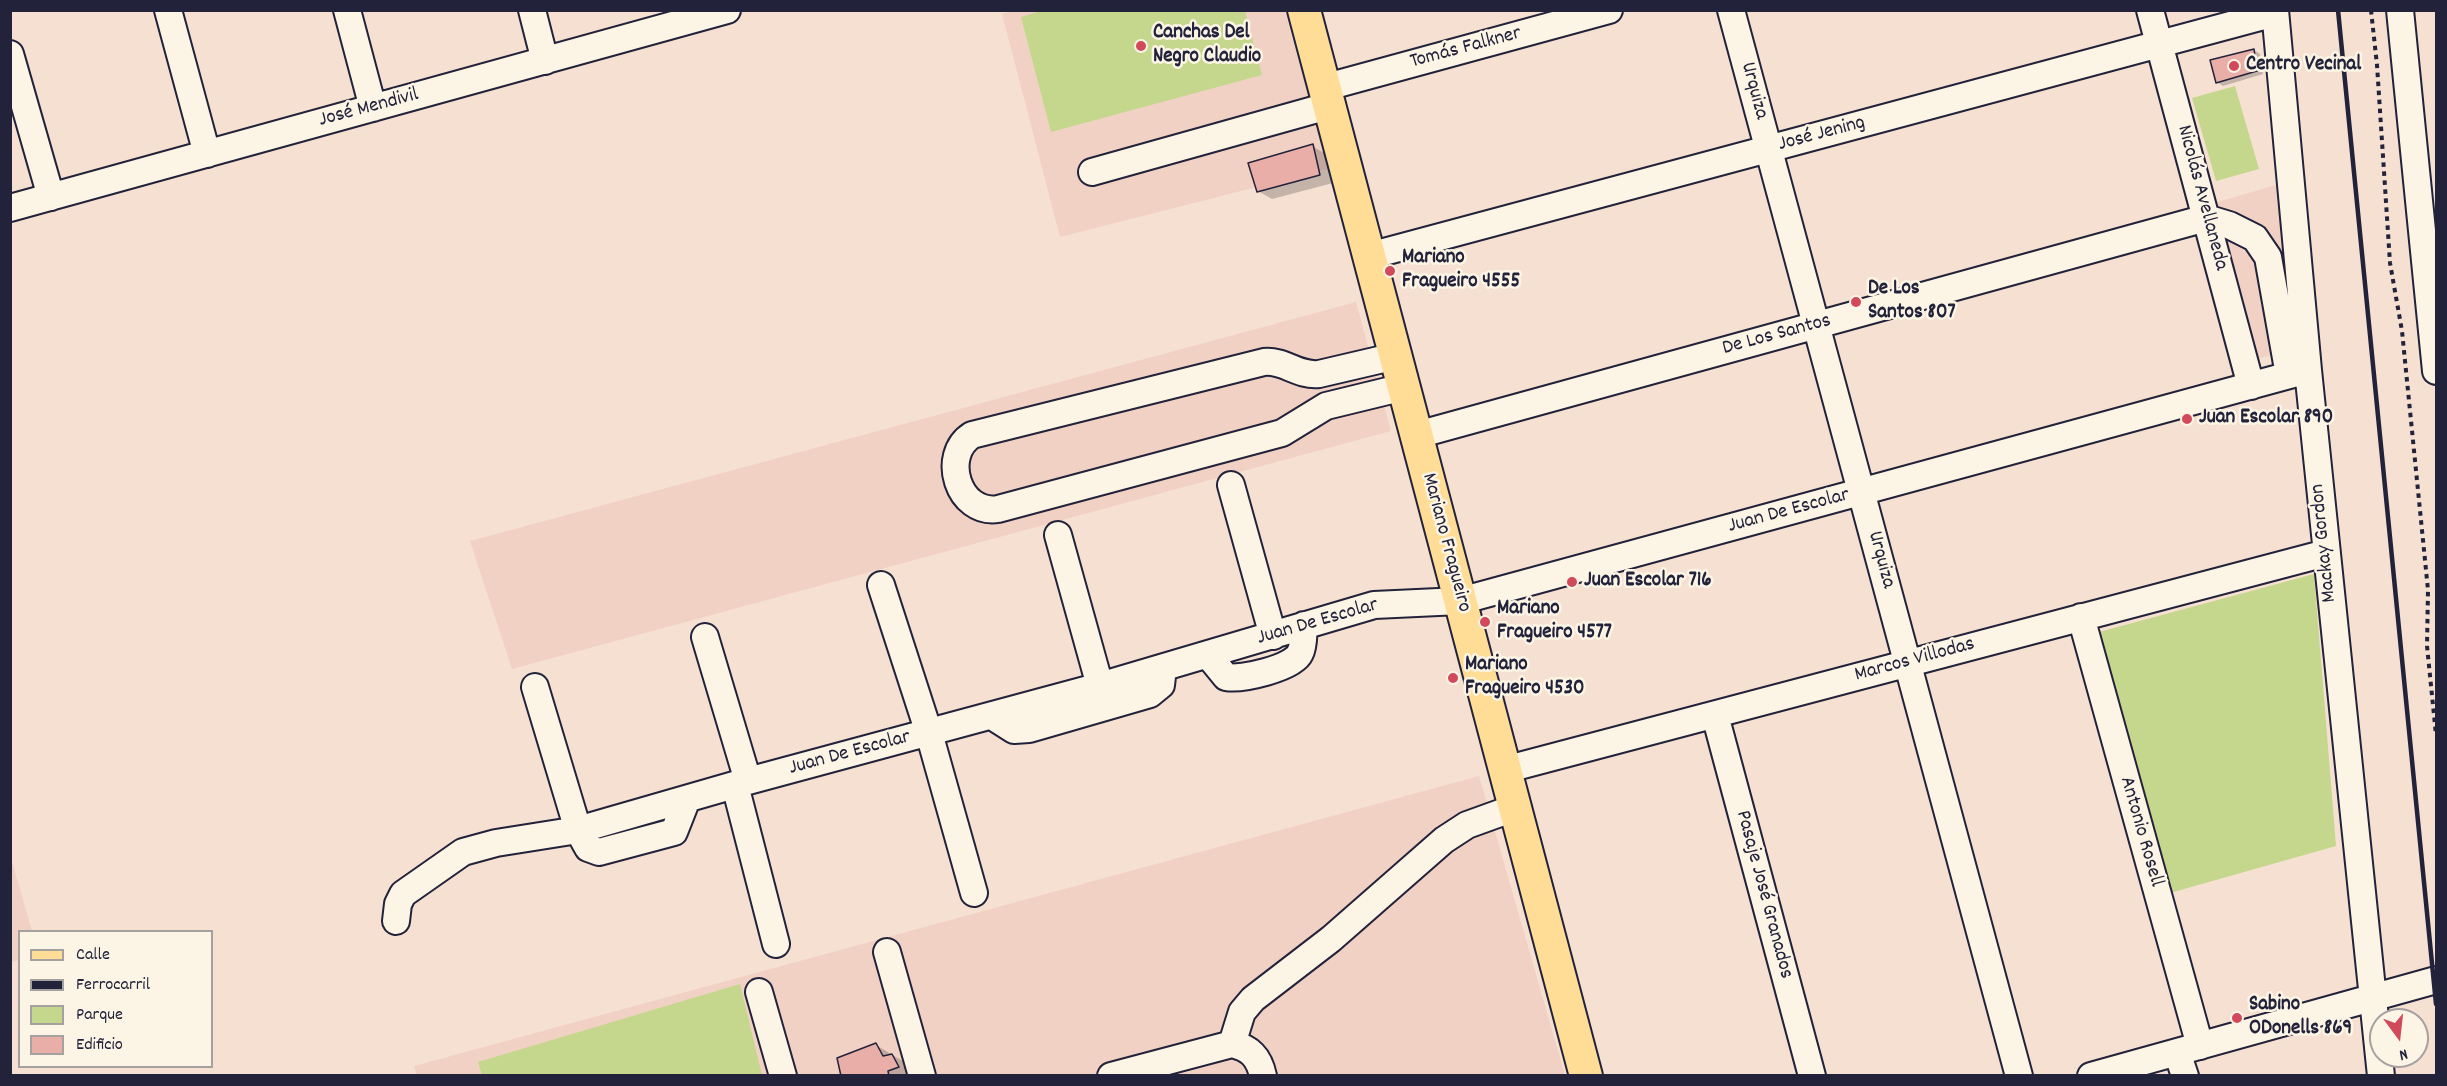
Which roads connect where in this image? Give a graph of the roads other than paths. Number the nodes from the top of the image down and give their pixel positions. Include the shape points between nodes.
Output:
1 (168, 10) edge
2 (347, 10) edge
3 (532, 10) edge
4 (727, 10) edge
5 (1304, 10) edge
6 (1609, 10) edge
7 (1731, 10) edge
8 (2150, 10) edge
9 (2400, 10) edge
10 (2275, 12) edge
11 (2159, 44) junction
12 (10, 54) edge
13 (545, 61) junction
14 (1326, 97) junction
15 (373, 108) junction
16 (1768, 149) junction
17 (207, 154) junction
18 (1092, 172) dead end
19 (51, 197) junction
20 (10, 208) edge
21 (2206, 218) junction
22 (2429, 233) edge
23 (1369, 256) junction
24 (2432, 287) edge
25 (1816, 326) junction
26 (1396, 356) junction
27 (2436, 371) edge
28 (2298, 373) junction
29 (1306, 375) junction
30 (2252, 386) junction
31 (1404, 387) junction
32 (1316, 411) junction
33 (1417, 435) junction
34 (1231, 485) dead end
35 (1861, 492) junction
36 (1058, 535) dead end
37 (2326, 553) junction
38 (881, 585) dead end
39 (1460, 601) junction
40 (2081, 617) junction
41 (1304, 625) junction
42 (1273, 636) junction
43 (705, 637) dead end
44 (1208, 655) junction
45 (1907, 663) junction
46 (1163, 668) junction
47 (1100, 686) junction
48 (534, 687) dead end
49 (1714, 715) junction
50 (992, 716) junction
51 (929, 733) junction
52 (1504, 770) junction
53 (742, 783) junction
54 (1514, 808) junction
55 (578, 830) junction
56 (974, 893) dead end
57 (396, 921) dead end
58 (776, 944) dead end
59 (887, 952) dead end
60 (2436, 980) edge
61 (759, 992) dead end
62 (2372, 998) junction
63 (1232, 1044) junction
64 (2187, 1058) edge
65 (783, 1076) edge
66 (922, 1076) edge
67 (1111, 1076) edge
68 (1263, 1076) edge
69 (1586, 1076) edge
70 (1812, 1076) edge
71 (2019, 1076) edge
72 (2091, 1076) edge
73 (2381, 1076) edge

1 - 17 street
2 - 15 street
3 - 13 street
4 - 13 street, José Mendivil
5 - 14 main road, Mariano Fragueiro
6 - 14 street, Tomás Falkner
7 - 16 street, Urquiza
8 - 11 street, Nicolás Avellaneda
9 - 22 street
10 - 11 street, José Jening
10 - 28 street, Mackay Gordon
11 - 16 street, José Jening
11 - 21 street, Nicolás Avellaneda
12 - 19 street
13 - 15 street, José Mendivil
14 - 18 street, Tomás Falkner
14 - 23 main road, Mariano Fragueiro
15 - 17 street, José Mendivil
16 - 23 street, José Jening
16 - 25 street, Urquiza
17 - 19 street, José Mendivil
19 - 20 street, José Mendivil
21 - 25 street, De Los Santos
21 - 28 street via 2255,238 2268,257
21 - 30 street, Nicolás Avellaneda
22 - 24 street
23 - 26 main road, Mariano Fragueiro
24 - 27 street
25 - 33 street, De Los Santos
25 - 35 street, Urquiza
26 - 29 street
26 - 31 main road, Mariano Fragueiro
28 - 30 street, Juan De Escolar
28 - 37 street, Mackay Gordon
29 - 32 street
29 - 32 street via 1275,361 1264,362 972,435 958,450 959,484 977,507 987,511 999,509 1282,433
30 - 35 street, Juan De Escolar
31 - 32 street
31 - 33 main road, Mariano Fragueiro
33 - 39 main road, Mariano Fragueiro
34 - 42 street
35 - 39 street, Juan De Escolar
35 - 45 street, Urquiza
36 - 47 street
37 - 40 street, Marcos Villodas
37 - 62 street, Mackay Gordon
38 - 51 street
39 - 41 street, Juan De Escolar via 1374,605
39 - 52 main road, Mariano Fragueiro
40 - 45 street, Marcos Villodas
40 - 64 street, Antonio Rosell
41 - 42 street, Juan De Escolar
41 - 44 street via 1300,653 1294,662 1283,666 1237,679 1226,677
42 - 44 street, Juan De Escolar
43 - 53 street
44 - 46 street, Juan De Escolar
45 - 49 street, Marcos Villodas
45 - 71 street, Urquiza
46 - 47 street, Juan De Escolar
46 - 50 street via 1161,685 1150,694 1029,729 1014,730
47 - 50 street, Juan De Escolar
48 - 55 street
49 - 52 street, Marcos Villodas
49 - 70 street, Pasaje José Granados
50 - 51 street, Juan De Escolar
51 - 53 street, Juan De Escolar
51 - 56 street
52 - 54 main road, Mariano Fragueiro
53 - 55 street, Juan De Escolar
53 - 58 street
54 - 63 street via 1467,825 1444,840 1331,939 1253,999 1242,1012
54 - 69 main road, Mariano Fragueiro
55 - 57 street, Juan De Escolar via 463,852 403,894
59 - 66 street
60 - 62 street
61 - 65 street
62 - 64 street
62 - 73 street, Mackay Gordon
63 - 67 street
63 - 68 street via 1254,1054
64 - 72 street

